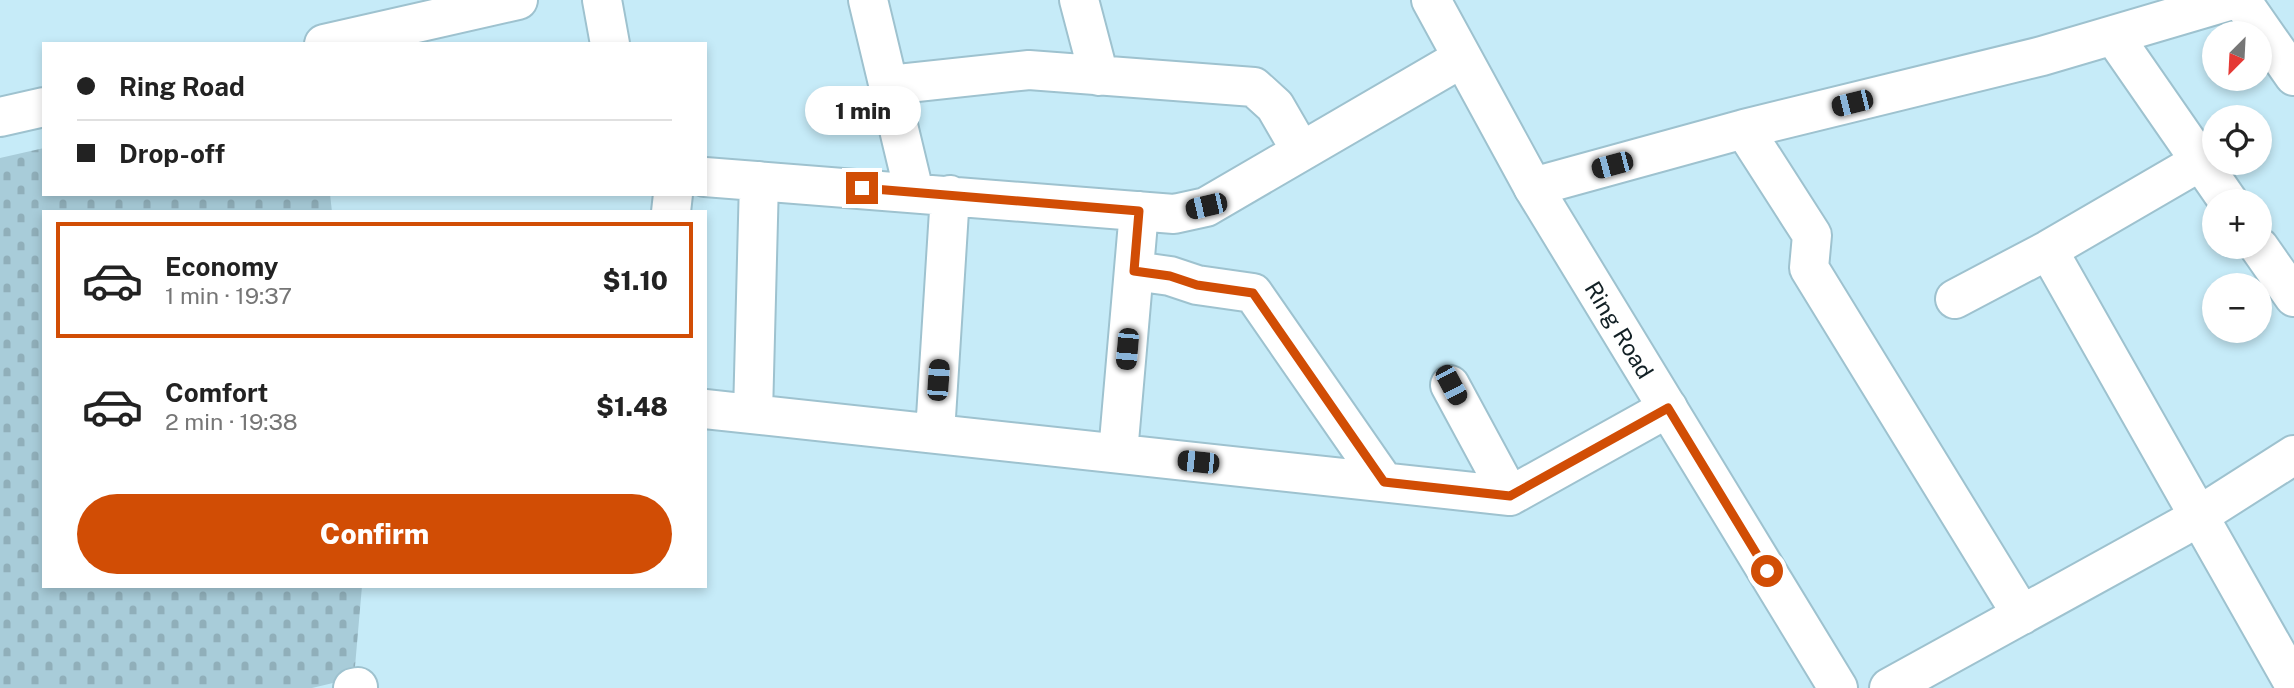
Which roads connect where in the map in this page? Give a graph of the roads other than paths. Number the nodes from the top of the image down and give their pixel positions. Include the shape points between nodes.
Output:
1 (518, 0) edge
2 (602, 0) edge
3 (868, 0) edge
4 (1079, 0) edge
5 (1431, 0) edge
6 (2232, 0) edge
7 (2241, 0) edge
8 (2113, 35) junction
9 (333, 42) edge
10 (610, 42) edge
11 (1462, 58) junction
12 (1099, 76) junction
13 (2294, 76) edge
14 (889, 85) junction
15 (42, 107) edge
16 (0, 117) edge
17 (1744, 129) junction
18 (1301, 151) junction
19 (2201, 161) junction
20 (707, 177) edge
21 (759, 181) junction
22 (1534, 187) junction
23 (2220, 189) edge
24 (932, 194) junction
25 (1139, 211) junction
26 (2048, 250) junction
27 (2267, 259) edge
28 (1134, 271) junction
29 (2294, 297) edge
30 (1955, 299) dead end
31 (1451, 385) dead end
32 (1668, 408) junction
33 (707, 409) edge
34 (752, 414) junction
35 (935, 433) junction
36 (1118, 453) junction
37 (2294, 455) edge
38 (1384, 482) junction
39 (1510, 496) junction
40 (2199, 516) junction
41 (2022, 614) junction
42 (2294, 684) edge
43 (1838, 688) edge
44 (1889, 688) edge

1 - 9 main road
2 - 10 main road
3 - 14 main road
4 - 12 main road
5 - 11 main road, Ring Road
6 - 8 main road
7 - 13 main road
8 - 17 main road
8 - 19 main road
11 - 18 main road
11 - 22 main road, Ring Road
12 - 14 main road via 1029,70
12 - 18 main road via 1254,87 1275,106
14 - 24 main road
15 - 16 main road
17 - 22 main road
17 - 41 main road via 1812,234 1809,268
18 - 25 main road via 1206,206 1174,214
19 - 23 main road
19 - 26 main road
20 - 21 main road
21 - 24 main road
21 - 34 main road
22 - 32 main road, Ring Road
24 - 25 main road
24 - 35 main road
25 - 28 main road
26 - 30 main road
26 - 40 main road
27 - 29 main road
28 - 36 main road
28 - 38 main road via 1253,293
31 - 39 main road
32 - 39 main road
32 - 43 main road, Ring Road
33 - 34 main road
34 - 35 main road
35 - 36 main road
36 - 38 main road
37 - 40 main road
38 - 39 main road
40 - 41 main road
40 - 42 main road
41 - 44 main road

